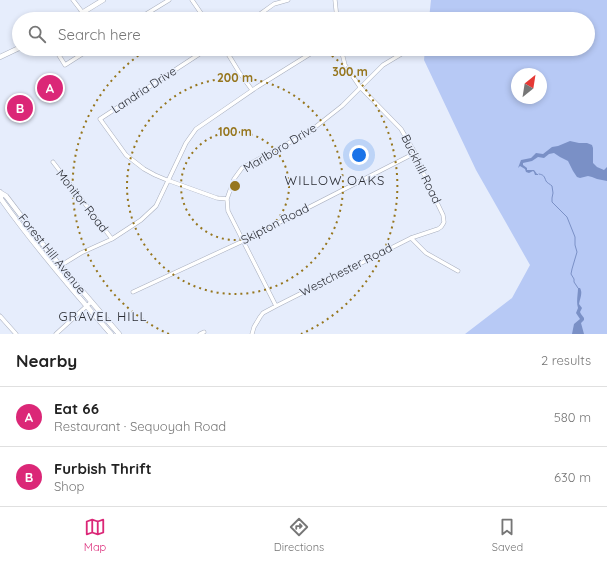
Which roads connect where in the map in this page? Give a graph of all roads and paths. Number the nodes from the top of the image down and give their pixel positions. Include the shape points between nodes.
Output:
1 (73, 0) edge
2 (103, 0) edge
3 (169, 0) edge
4 (192, 0) edge
5 (288, 0) edge
6 (335, 0) edge
7 (82, 12) edge
8 (85, 12) edge
9 (149, 12) edge
10 (200, 12) edge
11 (263, 12) edge
12 (336, 12) edge
13 (12, 51) edge
14 (60, 56) edge
15 (78, 56) edge
16 (196, 56) edge
17 (229, 56) edge
18 (307, 56) edge
19 (343, 56) edge
20 (398, 56) edge
21 (0, 57) edge
22 (360, 87) junction
23 (252, 90) junction
24 (415, 154) junction
25 (53, 162) dead end
26 (167, 180) junction
27 (0, 193) edge
28 (227, 199) junction
29 (443, 215) joint
30 (411, 238) junction
31 (112, 239) junction
32 (243, 241) junction
33 (60, 266) junction
34 (55, 269) junction
35 (458, 271) dead end
36 (133, 292) dead end
37 (91, 302) junction
38 (86, 306) junction
39 (276, 306) junction
40 (0, 316) edge
41 (204, 332) dead end
42 (16, 334) edge
43 (56, 334) edge
44 (111, 334) edge
45 (119, 334) edge
46 (200, 334) edge
47 (252, 334) edge

1 - 7 street
2 - 8 main road
3 - 9 street
4 - 10 street
5 - 11 street via 274,4
6 - 12 street
13 - 21 main road
14 - 15 street via 65,64
16 - 26 street, Landria Drive via 100,119 126,155 144,169
17 - 23 street
18 - 23 street
19 - 22 street, Buckhill Road via 345,65
20 - 22 street, Marlboro Drive via 383,65
22 - 24 street, Buckhill Road via 401,129
22 - 28 street, Marlboro Drive via 342,106 309,132 242,168 234,179
23 - 26 street via 196,129
24 - 29 street, Buckhill Road
24 - 32 street, Skipton Road
25 - 31 street, Monitor Road
26 - 28 street via 217,198
26 - 31 street via 156,206 141,220
27 - 33 main road, Forest Hill Avenue via 6,196
27 - 34 main road, Forest Hill Avenue via 17,221
28 - 32 street via 228,211
29 - 30 street, Westchester Road via 444,222 441,227
30 - 35 street via 426,253
30 - 39 street, Westchester Road
31 - 33 street
32 - 36 street, Skipton Road
32 - 39 street
33 - 34 street
33 - 37 main road, Forest Hill Avenue
34 - 38 main road, Forest Hill Avenue
37 - 38 street
37 - 45 main road, Forest Hill Avenue
38 - 43 street
38 - 44 main road, Forest Hill Avenue
39 - 47 street, Westchester Road via 263,313
40 - 42 street
41 - 46 street

